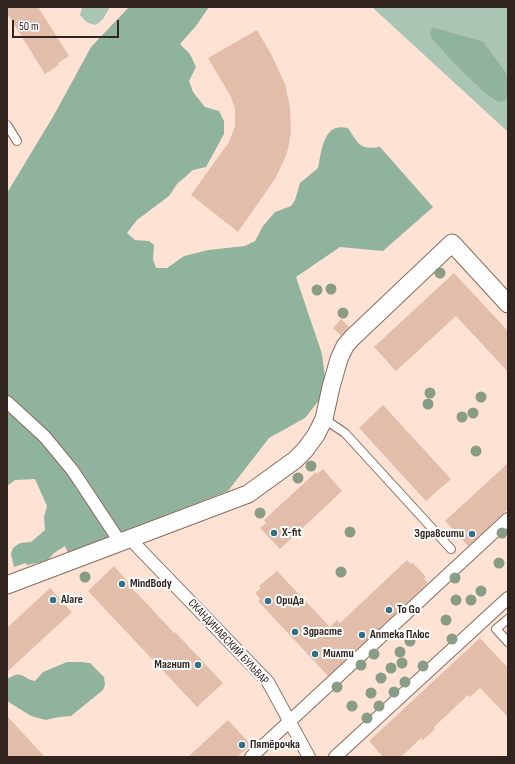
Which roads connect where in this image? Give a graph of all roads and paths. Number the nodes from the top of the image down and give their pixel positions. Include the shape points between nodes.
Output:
1 (7, 126) edge
2 (17, 141) dead end
3 (508, 304) edge
4 (7, 402) edge
5 (324, 419) junction
6 (508, 519) edge
7 (125, 540) junction
8 (451, 549) dead end
9 (7, 585) edge
10 (508, 598) edge
11 (508, 619) edge
12 (508, 642) edge
13 (290, 721) junction
14 (251, 757) edge
15 (309, 757) edge
16 (335, 757) edge

1 - 2 lane
3 - 5 street via 452,243 345,346 334,372
4 - 7 street, СКАНДИНАВСКИЙ БУЛЬВАР via 45,437
5 - 7 street via 316,435 295,460 248,494
5 - 8 lane via 345,434
6 - 13 street
7 - 9 street
7 - 13 street, СКАНДИНАВСКИЙ БУЛЬВАР via 268,682
10 - 16 street
11 - 12 lane via 496,629
13 - 14 street
13 - 15 street, СКАНДИНАВСКИЙ БУЛЬВАР

